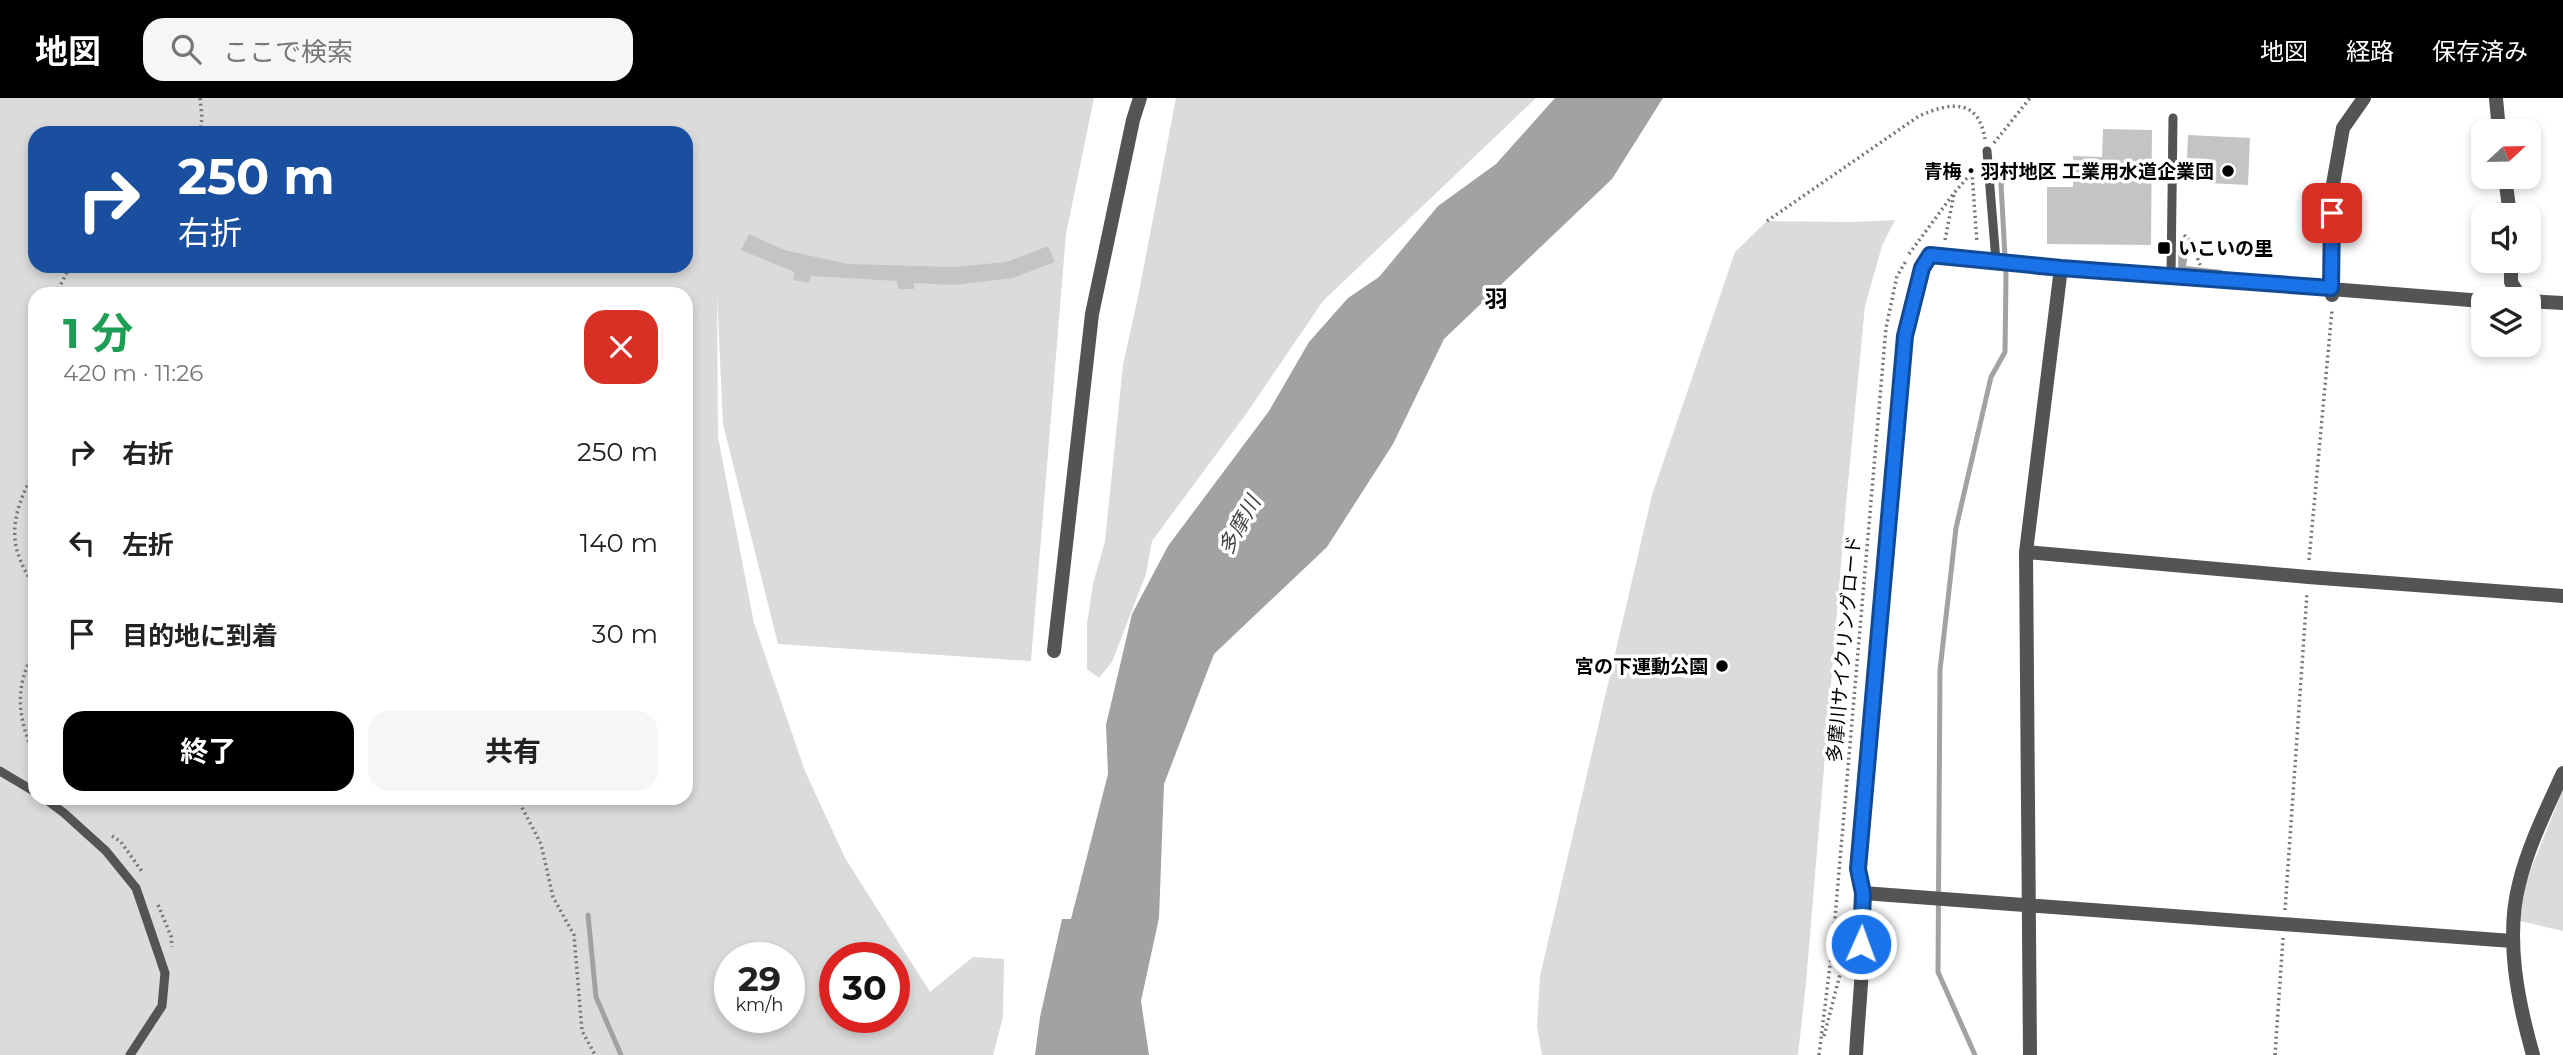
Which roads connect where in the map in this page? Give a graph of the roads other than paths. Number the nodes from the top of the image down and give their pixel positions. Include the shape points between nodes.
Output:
1 (1140, 98) edge
2 (2364, 98) edge
3 (2496, 98) edge
4 (2174, 118) dead end
5 (2498, 119) edge
6 (1987, 151) road end
7 (2002, 262) junction
8 (2061, 268) junction
9 (2171, 276) junction
10 (2332, 293) junction
11 (2471, 300) edge
12 (2541, 302) edge
13 (2563, 303) edge
14 (2026, 552) junction
15 (2563, 596) edge
16 (1054, 651) dead end
17 (0, 771) edge
18 (2562, 778) edge
19 (28, 788) edge
20 (53, 805) edge
21 (1863, 893) junction
22 (2027, 904) junction
23 (2512, 941) junction
24 (130, 1055) edge
25 (1856, 1055) edge
26 (2030, 1055) edge
27 (2533, 1055) edge

1 - 16 street via 1092,314
2 - 10 street via 2343,128 2332,191
3 - 5 street
4 - 9 lane
6 - 7 lane
7 - 8 street
7 - 21 street via 1930,255 1922,268 1905,336 1858,869
8 - 9 street
8 - 14 street
9 - 10 street
10 - 11 street
12 - 13 street
14 - 15 street
14 - 22 street
17 - 19 lane
18 - 23 street via 2519,885
20 - 24 lane via 106,851 136,888 162,961 162,1006
21 - 22 street
21 - 25 street
22 - 23 street
22 - 26 street
23 - 27 street

